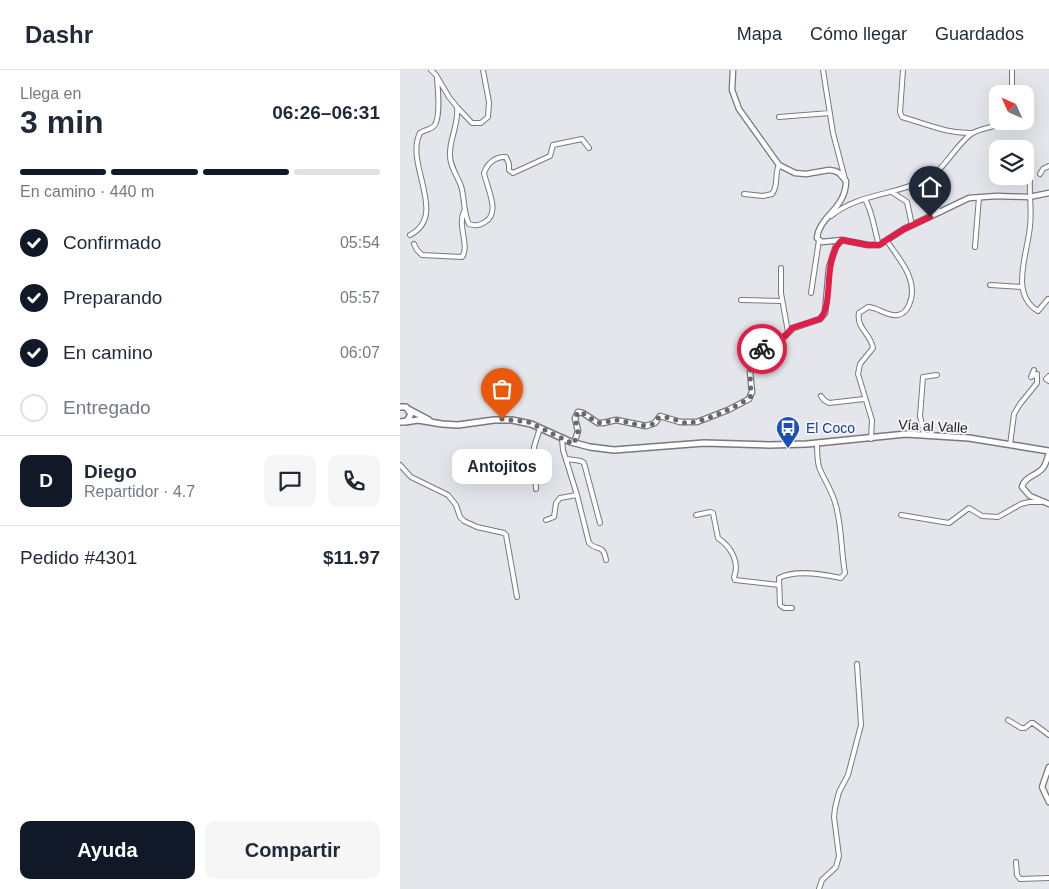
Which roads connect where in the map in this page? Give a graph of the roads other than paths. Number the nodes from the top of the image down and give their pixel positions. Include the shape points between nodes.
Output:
1 (432, 70) edge
2 (483, 70) edge
3 (733, 70) edge
4 (824, 70) edge
5 (903, 70) edge
6 (1012, 70) edge
7 (436, 75) junction
8 (1012, 85) edge
9 (457, 107) junction
10 (830, 113) junction
11 (779, 117) dead end
12 (989, 128) edge
13 (973, 133) junction
14 (589, 148) dead end
15 (780, 165) junction
16 (1049, 166) edge
17 (1040, 174) dead end
18 (928, 178) junction
19 (846, 181) junction
20 (1030, 185) edge
21 (891, 192) junction
22 (1049, 193) edge
23 (744, 194) dead end
24 (979, 197) junction
25 (1029, 197) junction
26 (865, 199) junction
27 (464, 210) junction
28 (941, 212) junction
29 (827, 219) junction
30 (912, 225) junction
31 (410, 235) dead end
32 (819, 240) junction
33 (842, 240) junction
34 (887, 240) junction
35 (414, 244) dead end
36 (879, 245) junction
37 (975, 247) dead end
38 (781, 268) dead end
39 (990, 285) dead end
40 (1022, 287) junction
41 (812, 293) dead end
42 (741, 300) dead end
43 (1048, 300) edge
44 (782, 301) junction
45 (788, 332) junction
46 (1034, 370) dead end
47 (937, 375) dead end
48 (1049, 376) edge
49 (1049, 381) edge
50 (822, 396) dead end
51 (864, 399) junction
52 (404, 407) edge
53 (432, 421) junction
54 (402, 422) edge
55 (540, 428) junction
56 (924, 434) junction
57 (562, 439) junction
58 (871, 439) junction
59 (817, 443) junction
60 (574, 444) junction
61 (1010, 445) junction
62 (1049, 452) edge
63 (567, 459) junction
64 (400, 464) edge
65 (536, 489) dead end
66 (577, 495) junction
67 (1041, 502) junction
68 (1049, 504) edge
69 (696, 515) dead end
70 (900, 515) dead end
71 (546, 520) dead end
72 (600, 523) dead end
73 (606, 560) dead end
74 (779, 584) junction
75 (516, 597) dead end
76 (792, 608) dead end
77 (857, 664) dead end
78 (1008, 720) dead end
79 (1049, 736) edge
80 (1049, 767) edge
81 (1049, 802) edge
82 (1016, 862) dead end
83 (1049, 878) edge
84 (819, 889) edge

1 - 7 street
2 - 9 street via 489,102 488,117 481,122 472,122
3 - 15 street via 732,90 739,109
4 - 10 street
5 - 13 street via 902,117 947,131
6 - 8 street
7 - 9 street
7 - 31 street via 437,122 420,133 417,139 418,162 427,204 421,226
9 - 27 street via 457,124 449,155 464,195
10 - 11 street
10 - 19 street
12 - 13 street
13 - 18 street
14 - 27 street via 582,139 553,145 550,156 513,173 506,157 502,156 492,161 484,173 493,212 490,219 474,226 469,224
15 - 19 street via 795,174 835,171
15 - 23 street via 772,194
16 - 17 street
18 - 21 street
18 - 28 street via 924,197
19 - 29 street via 843,198
20 - 25 street
21 - 26 street
21 - 30 street via 907,202
22 - 25 street
24 - 25 street
24 - 28 street via 961,201
24 - 37 street
25 - 40 street via 1030,228
26 - 29 street
26 - 36 street via 872,212
27 - 35 street via 461,220 465,253 462,257 422,255
28 - 30 street
29 - 32 street via 817,235
30 - 34 street
32 - 33 street
32 - 41 street
33 - 36 street
33 - 45 street via 836,246 829,268 825,313 820,319
34 - 36 street
34 - 51 street via 910,278 912,295 902,313 889,314 868,307 859,313 859,324 873,348 858,368
38 - 44 street
39 - 40 street
40 - 43 street via 1023,294 1036,310
42 - 44 street
44 - 45 street
45 - 60 street via 760,351 750,372 751,396 733,408 696,422 680,422 660,416 655,423 646,426 616,420 598,422 578,412
46 - 61 street via 1031,377 1037,374 1037,383 1014,414
47 - 56 street via 924,377 920,416
48 - 49 street via 1046,380
50 - 51 street via 828,403
51 - 58 street via 872,420
52 - 53 main road
52 - 54 main road via 410,416
53 - 54 main road
53 - 55 main road, Vía al Valle via 458,425 502,419 526,422
55 - 57 main road, Vía al Valle
55 - 65 street via 534,446
56 - 58 main road, Vía al Valle
56 - 61 main road, Vía al Valle
57 - 60 main road, Vía al Valle
57 - 63 street
58 - 59 main road, Vía al Valle
59 - 60 main road, Vía al Valle via 686,444 614,450
59 - 74 street via 819,468 836,505 840,523 844,576 791,575 778,578
61 - 62 main road, Vía al Valle
62 - 67 street via 1042,470 1027,478 1022,487
63 - 66 street
63 - 72 street via 584,463
64 - 75 street via 411,478 448,495 464,522 506,535
66 - 71 street via 560,498 554,517
66 - 73 street via 589,543 604,550
67 - 68 street
67 - 70 street via 1021,504 998,517 982,516 969,508 949,523
69 - 74 street via 713,513 718,538 734,558 735,580
74 - 76 street via 780,606
77 - 84 street via 861,725 848,775 835,808 839,856 836,867 822,880
78 - 79 street via 1021,728 1033,724
80 - 81 street via 1042,787
82 - 83 street via 1020,879

